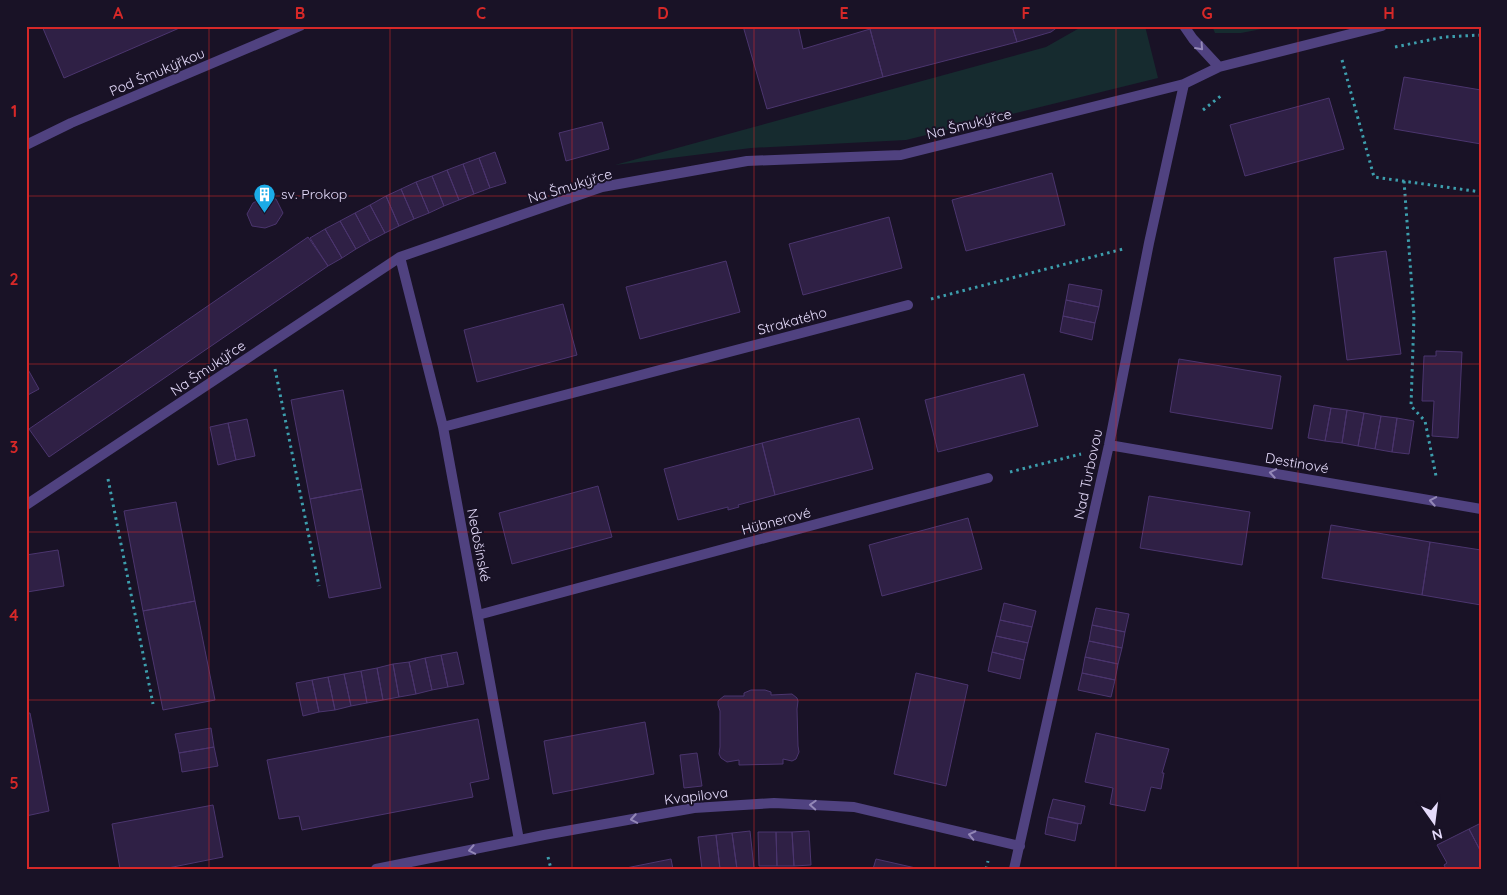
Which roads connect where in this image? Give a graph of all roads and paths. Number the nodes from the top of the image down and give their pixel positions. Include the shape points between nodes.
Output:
1 (300, 26) edge
2 (1184, 26) edge
3 (1382, 26) edge
4 (1481, 35) edge
5 (1389, 48) dead end
6 (1333, 61) dead end
7 (1219, 67) junction
8 (1184, 84) junction
9 (1223, 94) dead end
10 (1202, 111) dead end
11 (26, 145) edge
12 (1404, 181) junction
13 (1481, 192) edge
14 (1149, 242) junction
15 (400, 257) junction
16 (908, 305) joint
17 (270, 344) junction
18 (443, 427) junction
19 (1109, 445) junction
20 (1081, 453) dead end
21 (104, 454) junction
22 (988, 478) joint
23 (1436, 478) dead end
24 (26, 505) edge
25 (1481, 509) edge
26 (319, 586) dead end
27 (478, 615) junction
28 (153, 704) dead end
29 (520, 840) junction
30 (1020, 846) junction
31 (980, 861) dead end
32 (376, 869) edge
33 (986, 869) edge
34 (1014, 869) edge

1 - 11 street, Pod Šmukýřkou via 71,122
2 -> 7 street
3 - 7 street, Na Šmukýřce
4 - 5 path via 1444,37
6 - 12 path via 1342,58 1374,177
7 - 8 street, Na Šmukýřce
8 - 14 street, Nad Turbovou
8 - 15 street, Na Šmukýřce via 901,154 748,161 602,187
9 - 10 path
12 - 13 path
12 - 23 path via 1414,316 1411,406 1425,421
14 - 16 path
14 - 19 street, Nad Turbovou
15 - 17 street, Na Šmukýřce
15 - 18 street, Nedošínské
16 - 18 street, Strakatého
17 - 21 street, Na Šmukýřce
17 - 26 path
18 - 27 street, Nedošínské
25 -> 19 street, Destinové
19 - 30 street, Nad Turbovou
20 - 22 path
21 - 24 street, Na Šmukýřce
21 - 28 path
22 - 27 street, Hübnerové
27 - 29 street, Nedošínské
30 -> 29 street, Kvapilova via 854,807 774,803 694,808
29 -> 32 street, Kvapilova
30 - 34 street, Nad Turbovou
31 - 33 path

